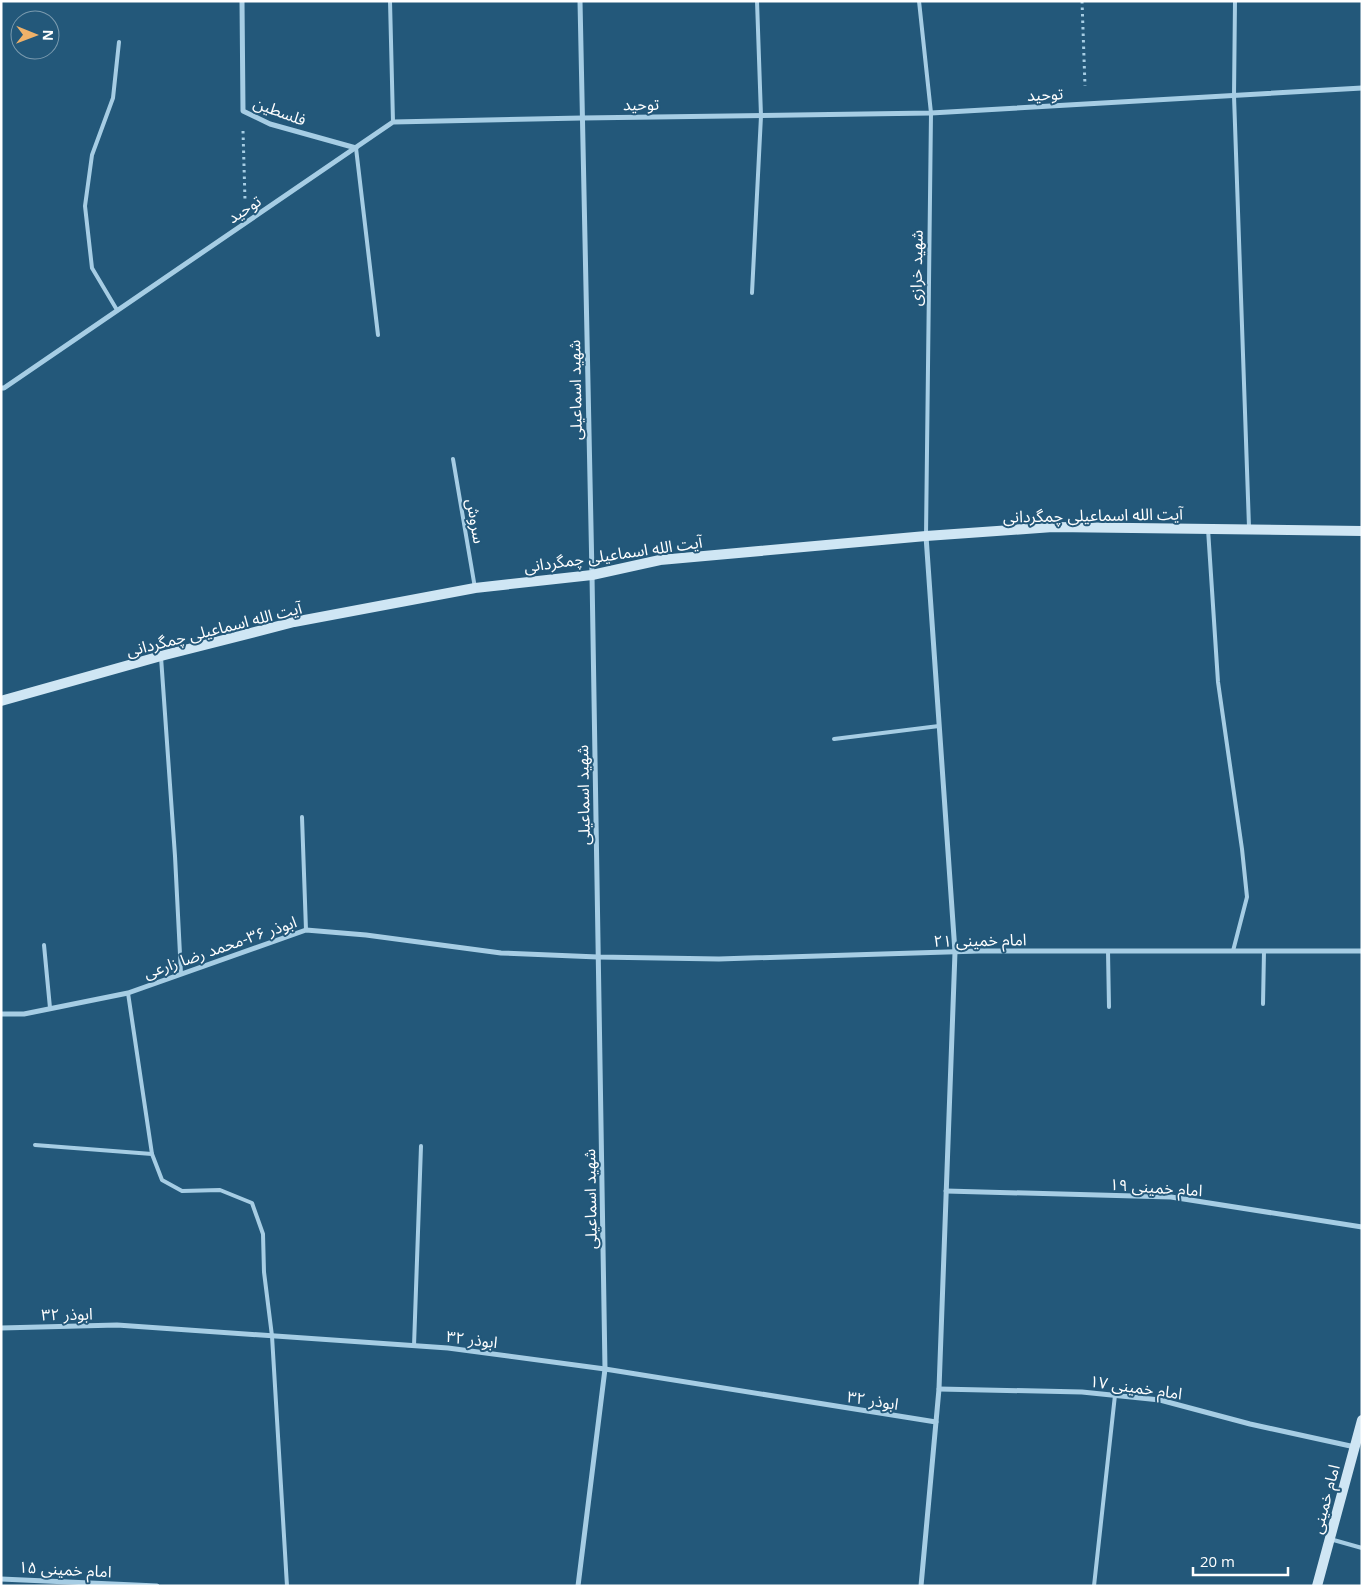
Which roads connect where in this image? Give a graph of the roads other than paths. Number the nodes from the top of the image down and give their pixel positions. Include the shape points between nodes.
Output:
1 (242, 1) edge
2 (390, 1) edge
3 (580, 1) edge
4 (757, 1) edge
5 (919, 1) edge
6 (1235, 1) edge
7 (119, 42) dead end
8 (1362, 88) edge
9 (1234, 96) junction
10 (931, 113) junction
11 (761, 116) junction
12 (582, 118) junction
13 (393, 122) junction
14 (356, 148) junction
15 (752, 294) dead end
16 (117, 310) junction
17 (378, 335) dead end
18 (1, 388) edge
19 (453, 459) dead end
20 (1208, 529) junction
21 (1249, 530) junction
22 (1362, 531) edge
23 (926, 536) junction
24 (592, 575) junction
25 (475, 588) junction
26 (161, 656) junction
27 (1, 701) edge
28 (939, 726) junction
29 (834, 739) dead end
30 (302, 817) dead end
31 (306, 930) junction
32 (44, 945) dead end
33 (1108, 951) junction
34 (1233, 951) junction
35 (1264, 951) junction
36 (1362, 951) edge
37 (955, 952) junction
38 (598, 957) junction
39 (181, 974) junction
40 (128, 993) junction
41 (1263, 1004) dead end
42 (1109, 1007) dead end
43 (50, 1008) junction
44 (1, 1014) edge
45 (35, 1145) dead end
46 (421, 1146) dead end
47 (152, 1154) junction
48 (946, 1191) junction
49 (1362, 1227) edge
50 (1, 1328) edge
51 (272, 1336) junction
52 (414, 1346) junction
53 (605, 1369) junction
54 (939, 1389) junction
55 (1116, 1396) junction
56 (1362, 1420) edge
57 (936, 1422) junction
58 (1355, 1448) junction
59 (1330, 1539) junction
60 (1362, 1548) edge
61 (1, 1579) edge
62 (157, 1586) edge
63 (287, 1586) edge
64 (578, 1586) edge
65 (921, 1586) edge
66 (1094, 1586) edge
67 (1317, 1586) edge

1 - 14 street, فلسطین via 242,111 270,124
2 - 13 lane
3 - 12 street, شهید اسماعیلی
4 - 11 lane
5 - 10 lane, شهید خرازی
6 - 9 lane
7 - 16 lane via 113,98 92,156 86,206 92,268
8 - 9 street, توحید
9 - 10 street, توحید
9 - 21 lane
10 - 11 street, توحید
10 - 23 lane, شهید خرازی
11 - 12 street, توحید
11 - 15 lane
12 - 13 street, توحید
12 - 24 street, شهید اسماعیلی
13 - 14 street, توحید
14 - 16 street, توحید
14 - 17 lane
16 - 18 street, توحید
19 - 25 lane, سروش
20 - 21 main road, آیت الله اسماعیلی چمگردانی
20 - 23 main road, آیت الله اسماعیلی چمگردانی via 1053,527
20 - 34 lane via 1218,682 1247,897
21 - 22 main road, آیت الله اسماعیلی چمگردانی
23 - 24 main road, آیت الله اسماعیلی چمگردانی via 660,560
23 - 28 street
24 - 25 main road, آیت الله اسماعیلی چمگردانی
24 - 38 street, شهید اسماعیلی
25 - 26 main road, آیت الله اسماعیلی چمگردانی via 294,622
26 - 27 main road, آیت الله اسماعیلی چمگردانی
26 - 39 lane
28 - 29 lane
28 - 37 street
30 - 31 lane
31 - 38 street, ابوذر ۳۶-محمد رضا زارعی via 501,953
31 - 39 street, ابوذر ۳۶-محمد رضا زارعی
32 - 43 lane
33 - 34 street, امام خمینی ۲۱
33 - 37 street, امام خمینی ۲۱
33 - 42 lane
34 - 35 street, امام خمینی ۲۱
35 - 36 street, امام خمینی ۲۱
35 - 41 lane
37 - 38 street, امام خمینی ۲۱ via 719,959
37 - 48 street
38 - 53 street, شهید اسماعیلی
39 - 40 street, ابوذر ۳۶-محمد رضا زارعی
40 - 43 street, ابوذر ۳۶-محمد رضا زارعی
40 - 47 lane
43 - 44 street, ابوذر ۳۶-محمد رضا زارعی via 24,1014
45 - 47 lane
46 - 52 lane
47 - 51 lane via 162,1180 182,1191 220,1190 252,1203 263,1234
48 - 49 street, امام خمینی ۱۹ via 1171,1197
48 - 54 street
50 - 51 street, ابوذر ۳۲ via 117,1325
51 - 52 street, ابوذر ۳۲
51 - 63 lane
52 - 53 street, ابوذر ۳۲
53 - 57 street, ابوذر ۳۲
53 - 64 street, شهید اسماعیلی
54 - 55 street, امام خمینی ۱۷ via 1082,1392
54 - 57 street
55 - 58 street, امام خمینی ۱۷ via 1160,1400
55 - 66 lane
56 - 58 main road, امام خمینی
57 - 65 street
58 - 59 main road, امام خمینی
59 - 60 lane
59 - 67 main road, امام خمینی
61 - 62 street, امام خمینی ۱۵

